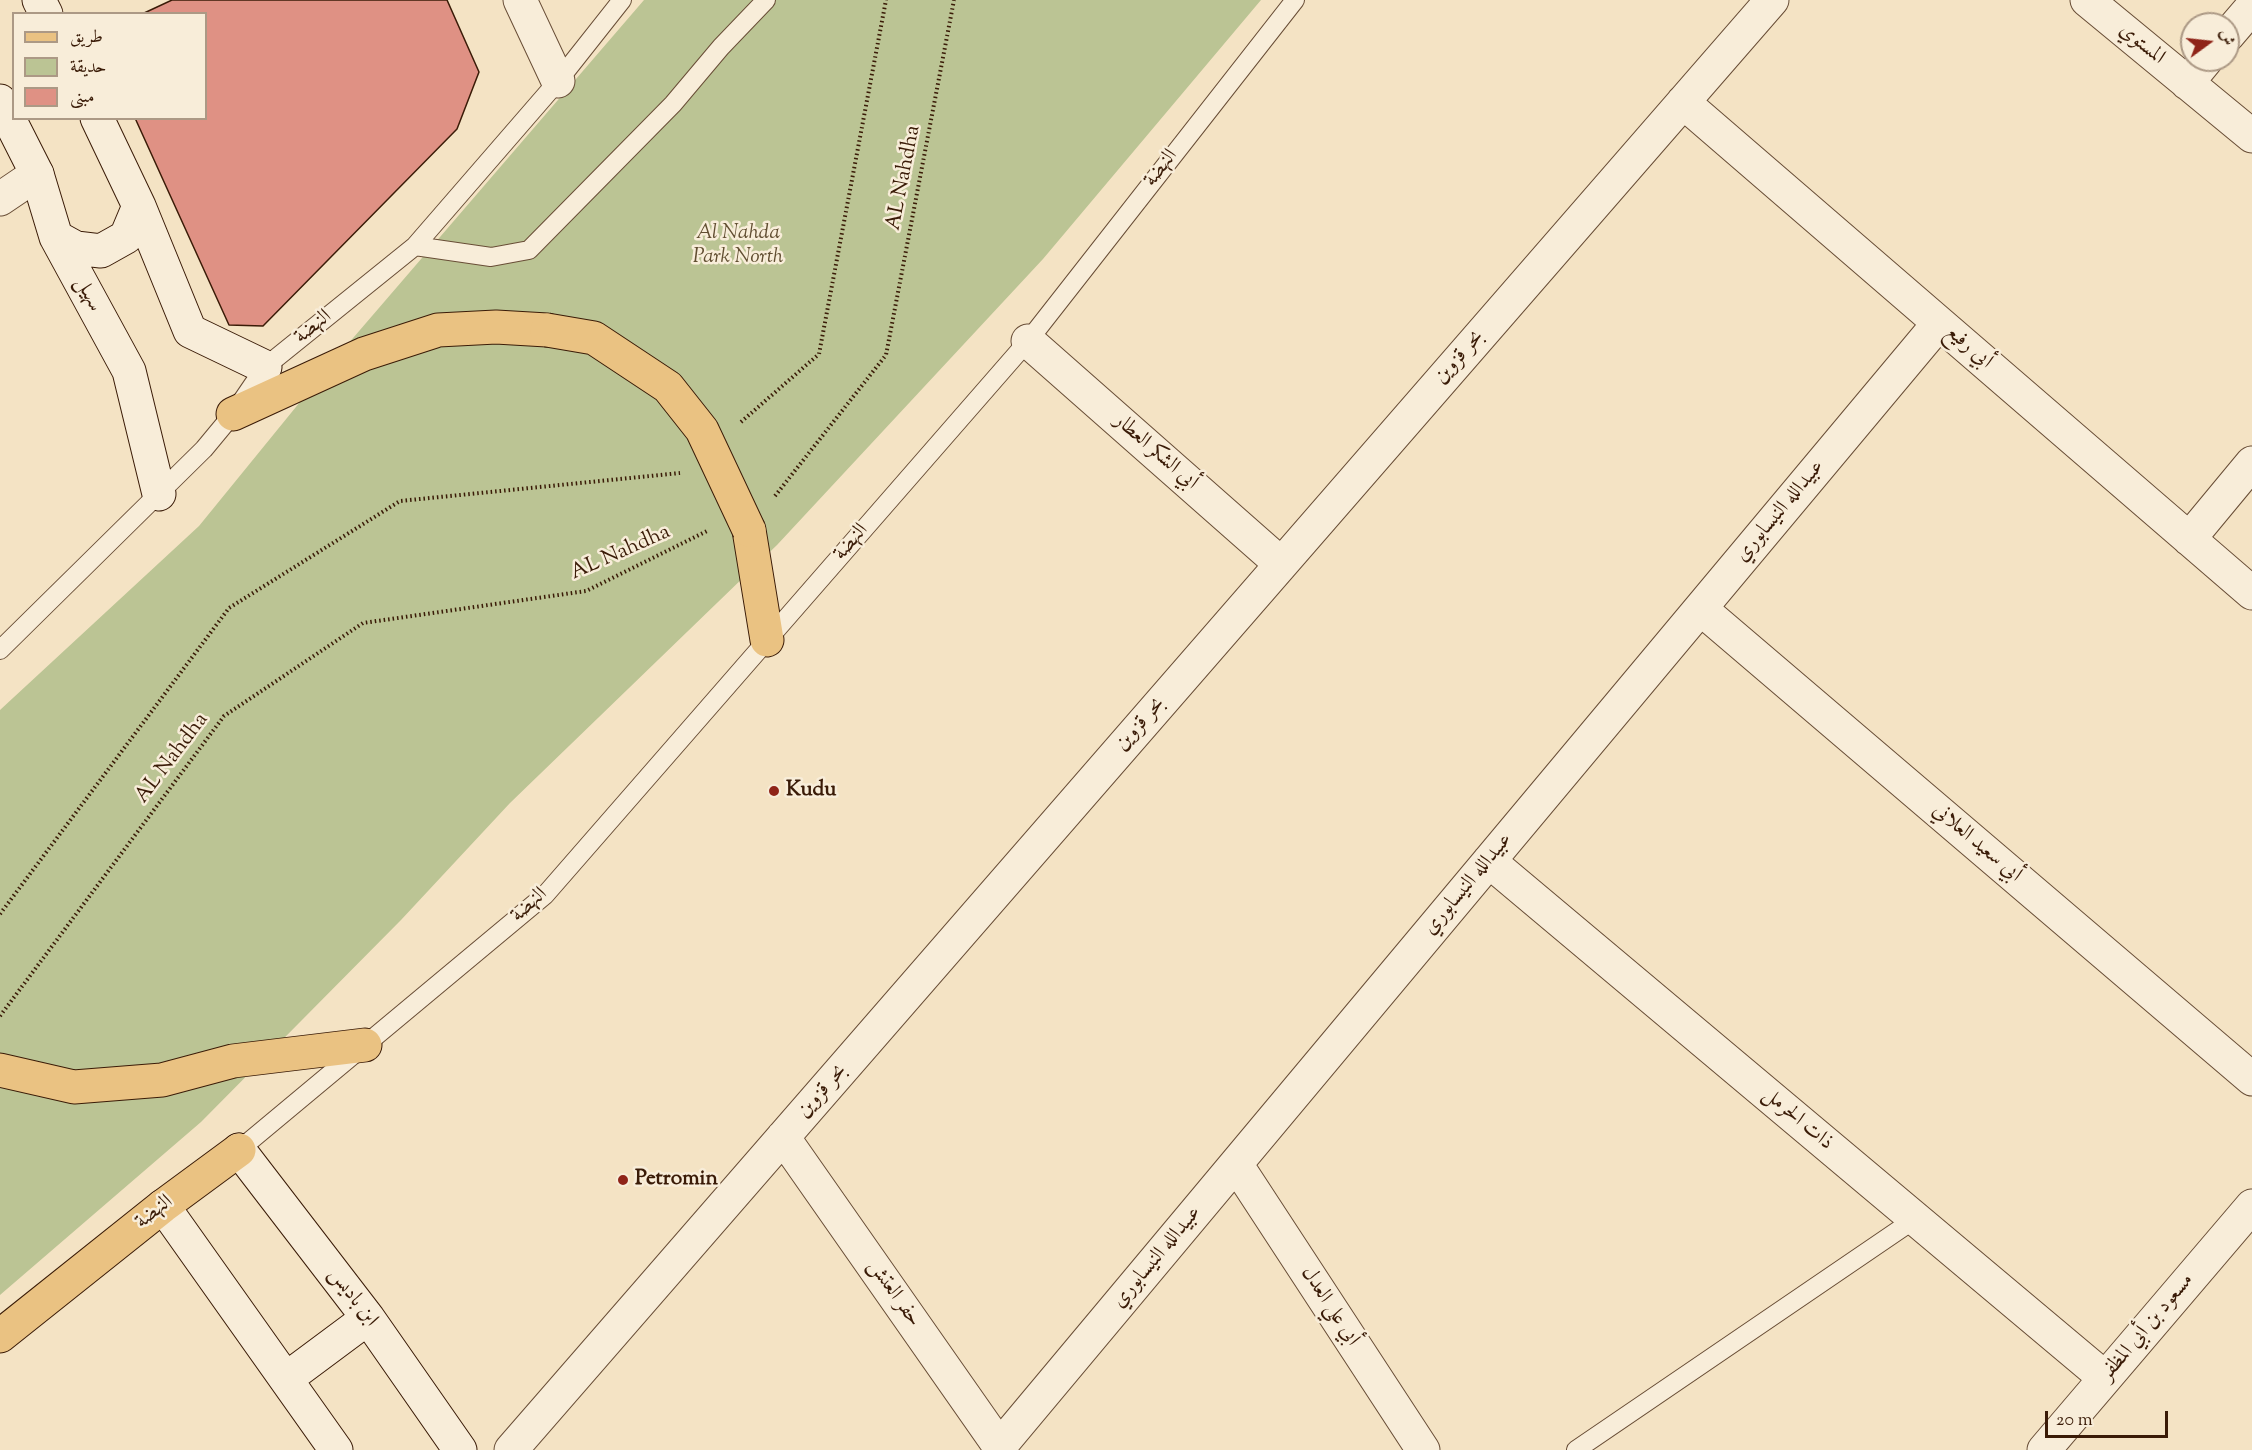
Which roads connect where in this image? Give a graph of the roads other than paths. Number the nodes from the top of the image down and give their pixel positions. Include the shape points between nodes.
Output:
1 (520, 0) edge
2 (622, 0) edge
3 (766, 0) edge
4 (1295, 0) edge
5 (1772, 0) edge
6 (2086, 0) edge
7 (2252, 7) edge
8 (2240, 21) edge
9 (2180, 60) edge
10 (2198, 72) edge
11 (558, 81) junction
12 (0, 101) edge
13 (1683, 102) junction
14 (98, 120) edge
15 (2252, 136) edge
16 (37, 174) junction
17 (0, 199) edge
18 (139, 206) junction
19 (56, 237) junction
20 (415, 246) junction
21 (1939, 323) junction
22 (1028, 341) junction
23 (265, 367) junction
24 (233, 414) junction
25 (2252, 463) edge
26 (159, 494) junction
27 (2189, 539) junction
28 (1281, 564) junction
29 (2252, 593) edge
30 (1701, 609) junction
31 (767, 640) junction
32 (0, 650) edge
33 (1489, 861) junction
34 (365, 1045) junction
35 (0, 1070) edge
36 (2252, 1078) edge
37 (783, 1137) junction
38 (239, 1150) junction
39 (1236, 1164) junction
40 (163, 1206) junction
41 (2252, 1206) edge
42 (1915, 1219) junction
43 (368, 1318) junction
44 (0, 1336) edge
45 (2105, 1378) junction
46 (286, 1379) junction
47 (1001, 1448) edge
48 (336, 1450) edge
49 (460, 1450) edge
50 (511, 1450) edge
51 (1423, 1450) edge
52 (1576, 1450) edge
53 (2044, 1450) edge

1 - 11 street
2 - 11 lane, النهضة
3 - 20 lane via 673,104 529,250 491,257
4 - 22 lane, النهضة
5 - 13 street, بحر قزوين
6 - 9 street, المستوي
7 - 8 street
10 - 15 street, المستوي
11 - 20 lane, النهضة
12 - 16 street, سهيل
13 - 21 street, أبي رفيع
13 - 28 street, بحر قزوين
14 - 18 street
16 - 17 street
16 - 19 street, سهيل
18 - 19 street via 126,237 101,251 76,249
18 - 23 street via 190,331
19 - 26 street, سهيل via 129,371
20 - 23 lane, النهضة
21 - 27 street, أبي رفيع
21 - 30 street, عبيدالله النيسابوري
22 - 28 street, أبي الشكر العطار
22 - 31 lane, النهضة
23 - 24 lane, النهضة
24 - 26 lane, النهضة
24 - 31 main road, bridge via 364,354 438,330 496,327 594,338 668,387 702,430 748,530
25 - 27 street
26 - 32 lane, النهضة
27 - 29 street, أبي رفيع
28 - 37 street, بحر قزوين
30 - 33 street, عبيدالله النيسابوري
30 - 36 street, أبي سعيد العلاني
31 - 34 lane, النهضة via 545,895
33 - 39 street, عبيدالله النيسابوري
33 - 42 street, ذات الحرمل
34 - 35 main road via 233,1061 162,1080 74,1088
34 - 38 lane, النهضة
37 - 47 street, حفر العتش
37 - 50 street, بحر قزوين
38 - 40 main road, النهضة
38 - 43 street, ابن باديس
39 - 47 street, عبيدالله النيسابوري
39 - 51 street, أبي علي العدل
40 - 44 main road, النهضة
40 - 46 street
41 - 45 street, مسعود بن أبي المظفر
42 - 45 street, ذات الحرمل
42 - 52 lane
43 - 46 street
43 - 49 street, ابن باديس
45 - 53 street, مسعود بن أبي المظفر
46 - 48 street

